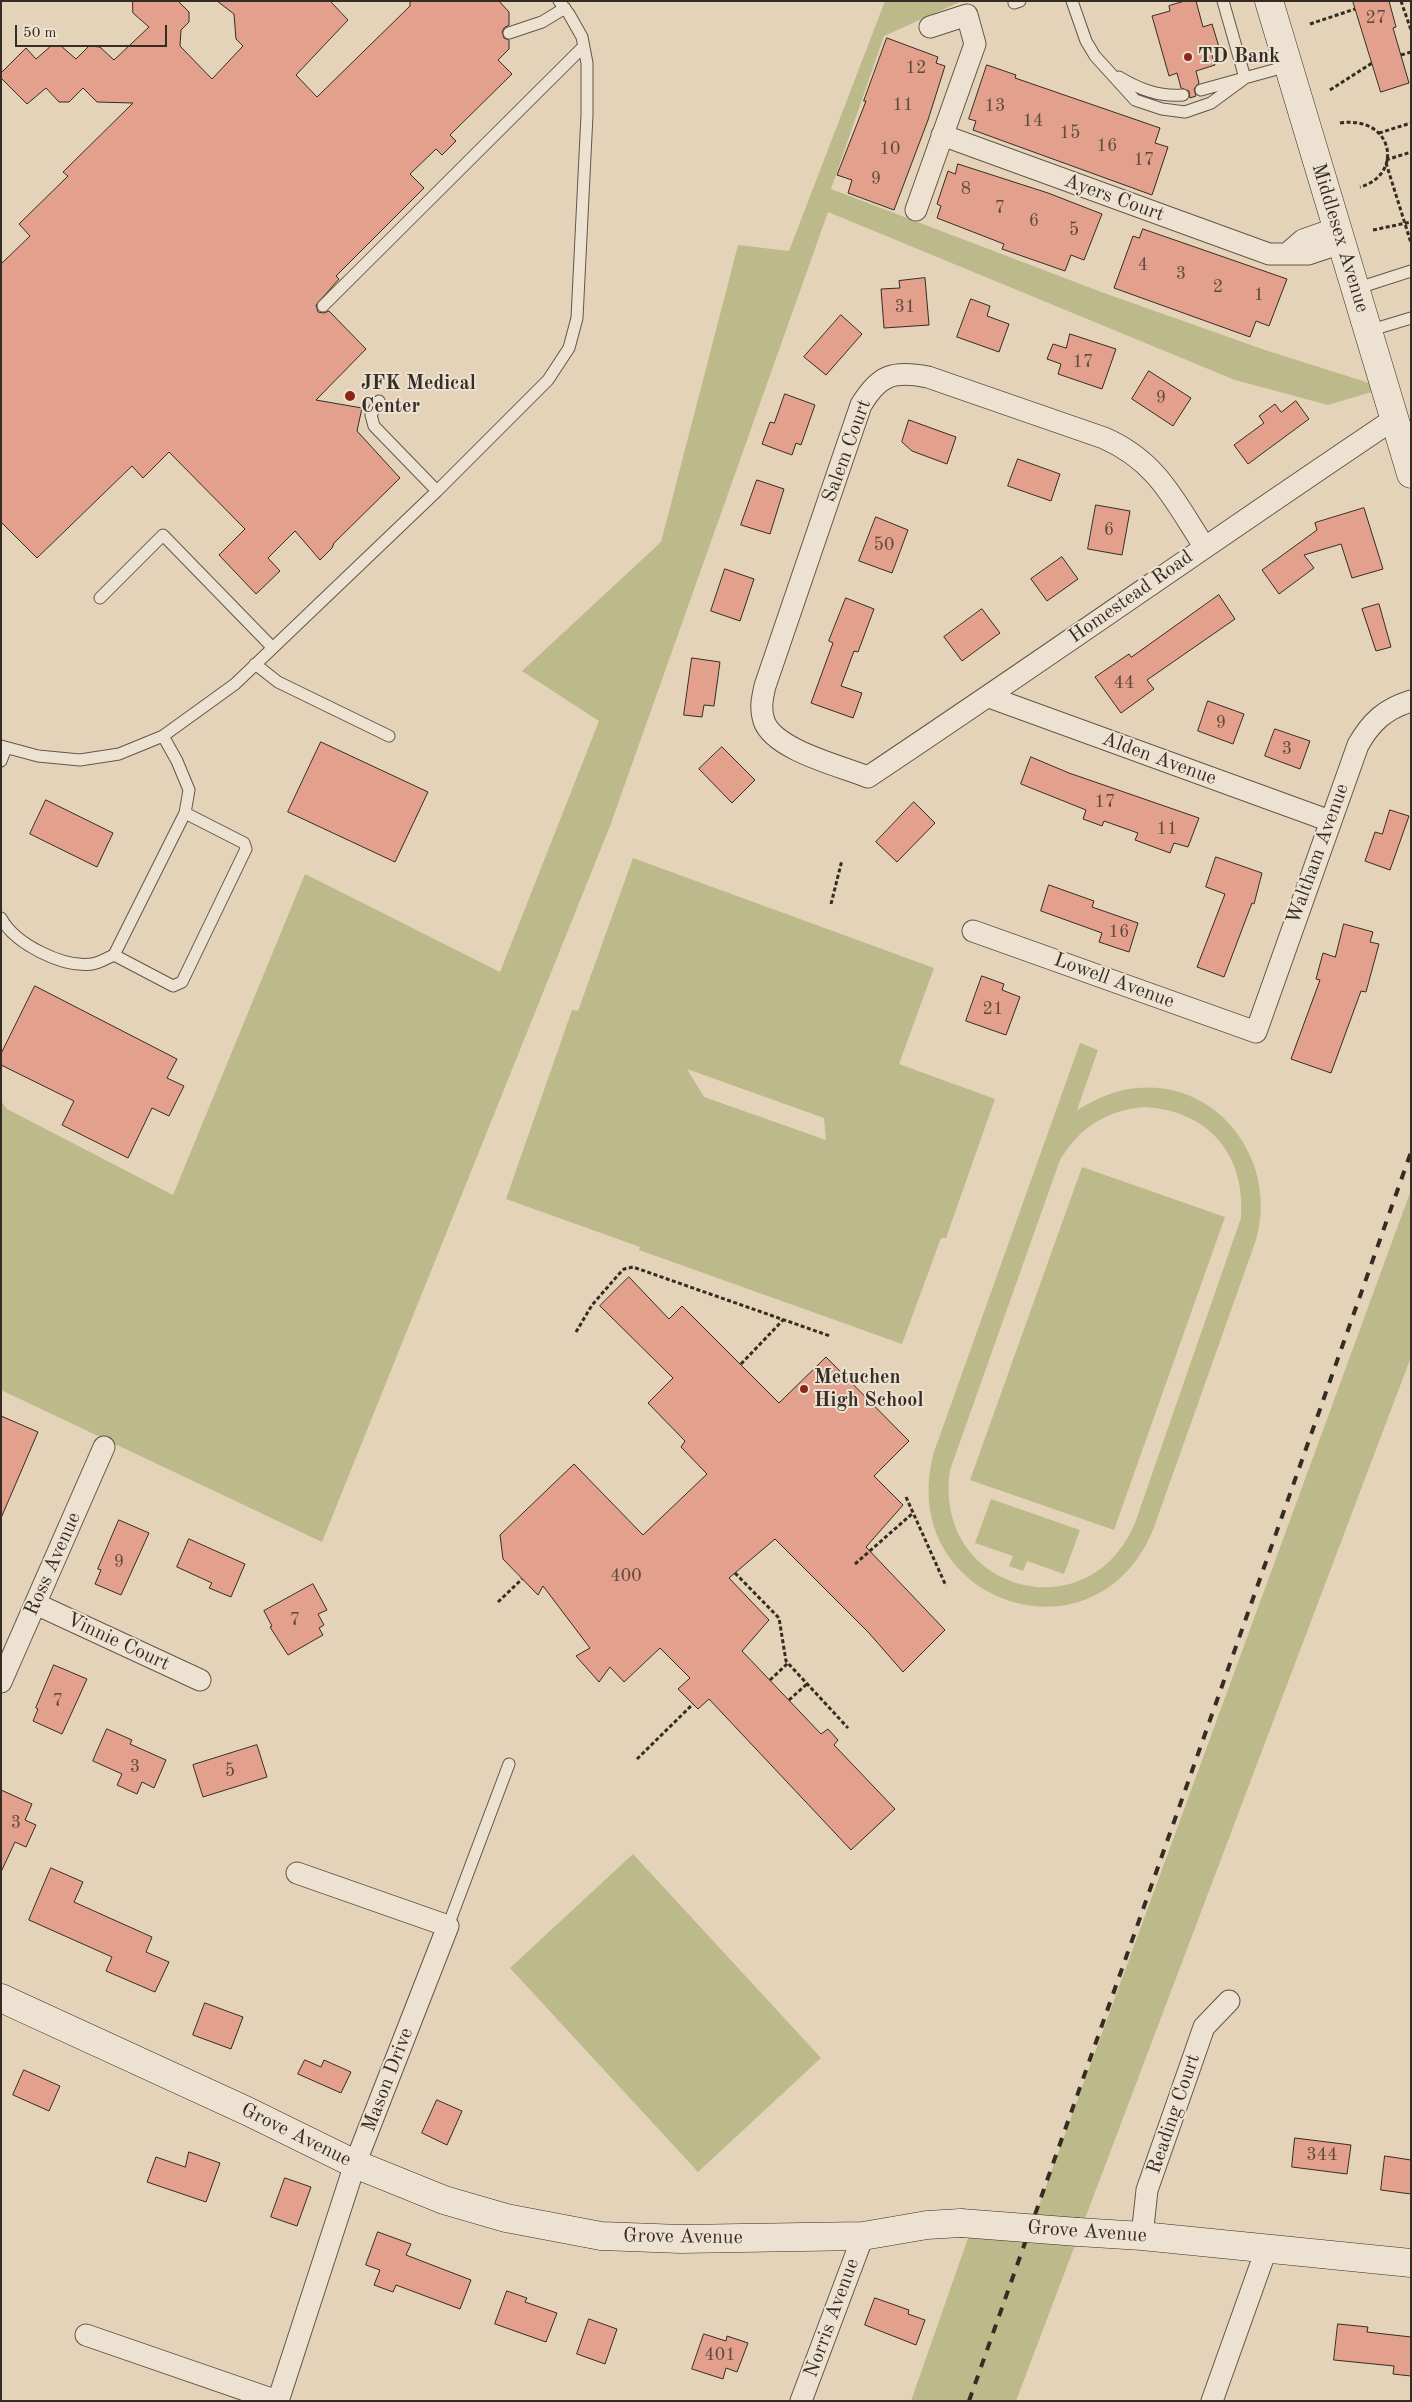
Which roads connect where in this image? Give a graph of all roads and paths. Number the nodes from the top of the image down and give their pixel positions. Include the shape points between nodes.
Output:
1 (1072, 1) edge
2 (1223, 1) edge
3 (1269, 1) edge
4 (1401, 1) edge
5 (562, 5) edge
6 (1356, 9) dead end
7 (1310, 24) dead end
8 (930, 27) dead end
9 (1411, 30) edge
10 (509, 33) dead end
11 (584, 47) junction
12 (1411, 52) edge
13 (1400, 55) dead end
14 (1372, 63) dead end
15 (1288, 66) junction
16 (1109, 71) junction
17 (1245, 78) junction
18 (1201, 90) dead end
19 (1330, 90) dead end
20 (1183, 95) dead end
21 (1340, 123) dead end
22 (1411, 123) edge
23 (1379, 133) junction
24 (942, 135) junction
25 (1411, 152) edge
26 (1386, 162) junction
27 (1360, 187) dead end
28 (916, 210) dead end
29 (1411, 222) edge
30 (1404, 223) junction
31 (1373, 230) dead end
32 (1339, 235) junction
33 (1411, 243) edge
34 (1411, 270) edge
35 (1355, 288) junction
36 (324, 306) dead end
37 (1411, 318) edge
38 (1368, 331) junction
39 (379, 401) dead end
40 (1402, 419) edge
41 (1411, 474) edge
42 (437, 491) junction
43 (1204, 546) junction
44 (100, 598) dead end
45 (272, 647) junction
46 (255, 664) junction
47 (989, 697) junction
48 (1411, 701) edge
49 (163, 736) junction
50 (389, 736) dead end
51 (3, 747) edge
52 (1, 761) edge
53 (868, 776) joint
54 (185, 813) junction
55 (1330, 821) junction
56 (842, 860) dead end
57 (831, 904) dead end
58 (1, 918) edge
59 (973, 931) dead end
60 (114, 955) junction
61 (1256, 1032) joint
62 (784, 1319) junction
63 (576, 1332) dead end
64 (830, 1336) dead end
65 (740, 1364) dead end
66 (104, 1447) dead end
67 (906, 1497) dead end
68 (913, 1512) junction
69 (855, 1564) dead end
70 (735, 1573) dead end
71 (522, 1579) dead end
72 (946, 1586) dead end
73 (498, 1602) dead end
74 (36, 1604) junction
75 (788, 1663) junction
76 (200, 1680) dead end
77 (770, 1680) dead end
78 (1, 1682) edge
79 (808, 1683) junction
80 (789, 1700) dead end
81 (693, 1704) dead end
82 (848, 1728) dead end
83 (637, 1759) dead end
84 (509, 1764) dead end
85 (298, 1873) dead end
86 (448, 1926) junction
87 (1, 1998) edge
88 (1228, 2001) dead end
89 (355, 2164) junction
90 (863, 2236) junction
91 (1142, 2236) junction
92 (1266, 2250) junction
93 (1411, 2263) edge
94 (86, 2335) dead end
95 (278, 2401) edge
96 (801, 2401) edge
97 (1212, 2401) edge

1 - 16 lane via 1086,41
2 - 17 lane
3 - 15 street, Middlesex Avenue
4 - 9 path
5 - 10 lane via 542,22
5 - 11 lane via 582,37
6 - 7 path
8 - 24 street via 967,16 975,44
11 - 36 lane
11 - 42 lane via 587,115 577,318 569,348 548,380
12 - 13 path
14 - 19 path
15 - 17 lane
15 - 32 street, Middlesex Avenue
16 - 17 lane via 1135,100 1162,110 1185,112 1211,104
16 - 20 lane via 1156,94
17 - 18 lane
21 - 23 path via 1362,122
22 - 23 path
23 - 26 path via 1386,145
24 - 28 street
24 - 32 street, Ayers Court via 1269,254 1308,254
25 - 26 path
26 - 27 path via 1375,181
26 - 30 path
29 - 30 path
30 - 31 path
30 - 33 path
32 - 35 street, Middlesex Avenue
34 - 35 lane
35 - 38 street, Middlesex Avenue
37 - 38 lane
38 - 40 street, Middlesex Avenue
39 - 42 lane via 371,414 374,426
40 - 41 street, Middlesex Avenue
40 - 43 street, Homestead Road
42 - 45 lane
43 - 47 street, Homestead Road
43 - 53 street, Salem Court via 1158,476 1127,448 928,377 899,373 886,377 871,388 861,405 761,705 764,722 772,734 787,745
44 - 45 lane via 163,535
45 - 46 lane
46 - 49 lane via 235,684
46 - 50 lane via 278,682
47 - 53 street, Homestead Road
47 - 55 street, Alden Avenue
48 - 55 street, Waltham Avenue via 1381,714 1368,727 1358,745
49 - 51 lane via 119,754 80,760 38,756
49 - 54 lane via 190,790
51 - 52 lane
54 - 60 lane
54 - 60 lane via 244,843 246,849 182,982 173,986
55 - 61 street, Waltham Avenue
56 - 57 path
58 - 60 lane via 34,949 70,964 93,964
59 - 61 street, Lowell Avenue
62 - 63 path via 633,1267 619,1274 592,1305
62 - 64 path
62 - 65 path
66 - 74 street, Ross Avenue
67 - 68 path
68 - 69 path
68 - 72 path
70 - 75 path via 779,1618
71 - 73 path
74 - 76 street, Vinnie Court
74 - 78 street, Ross Avenue
75 - 77 path
75 - 79 path
79 - 80 path
79 - 82 path
81 - 83 path
84 - 86 lane, Mason Drive
85 - 86 street
86 - 89 street, Mason Drive
87 - 89 street, Grove Avenue
88 - 91 street, Reading Court via 1204,2027 1147,2190
89 - 90 street, Grove Avenue via 444,2200 478,2210 541,2226 601,2236 681,2239
89 - 95 street, Mason Drive
90 - 91 street, Grove Avenue, bridge via 962,2223
90 - 96 street, Norris Avenue
91 - 92 street, Grove Avenue
92 - 93 street, Grove Avenue
92 - 97 street
94 - 95 street

